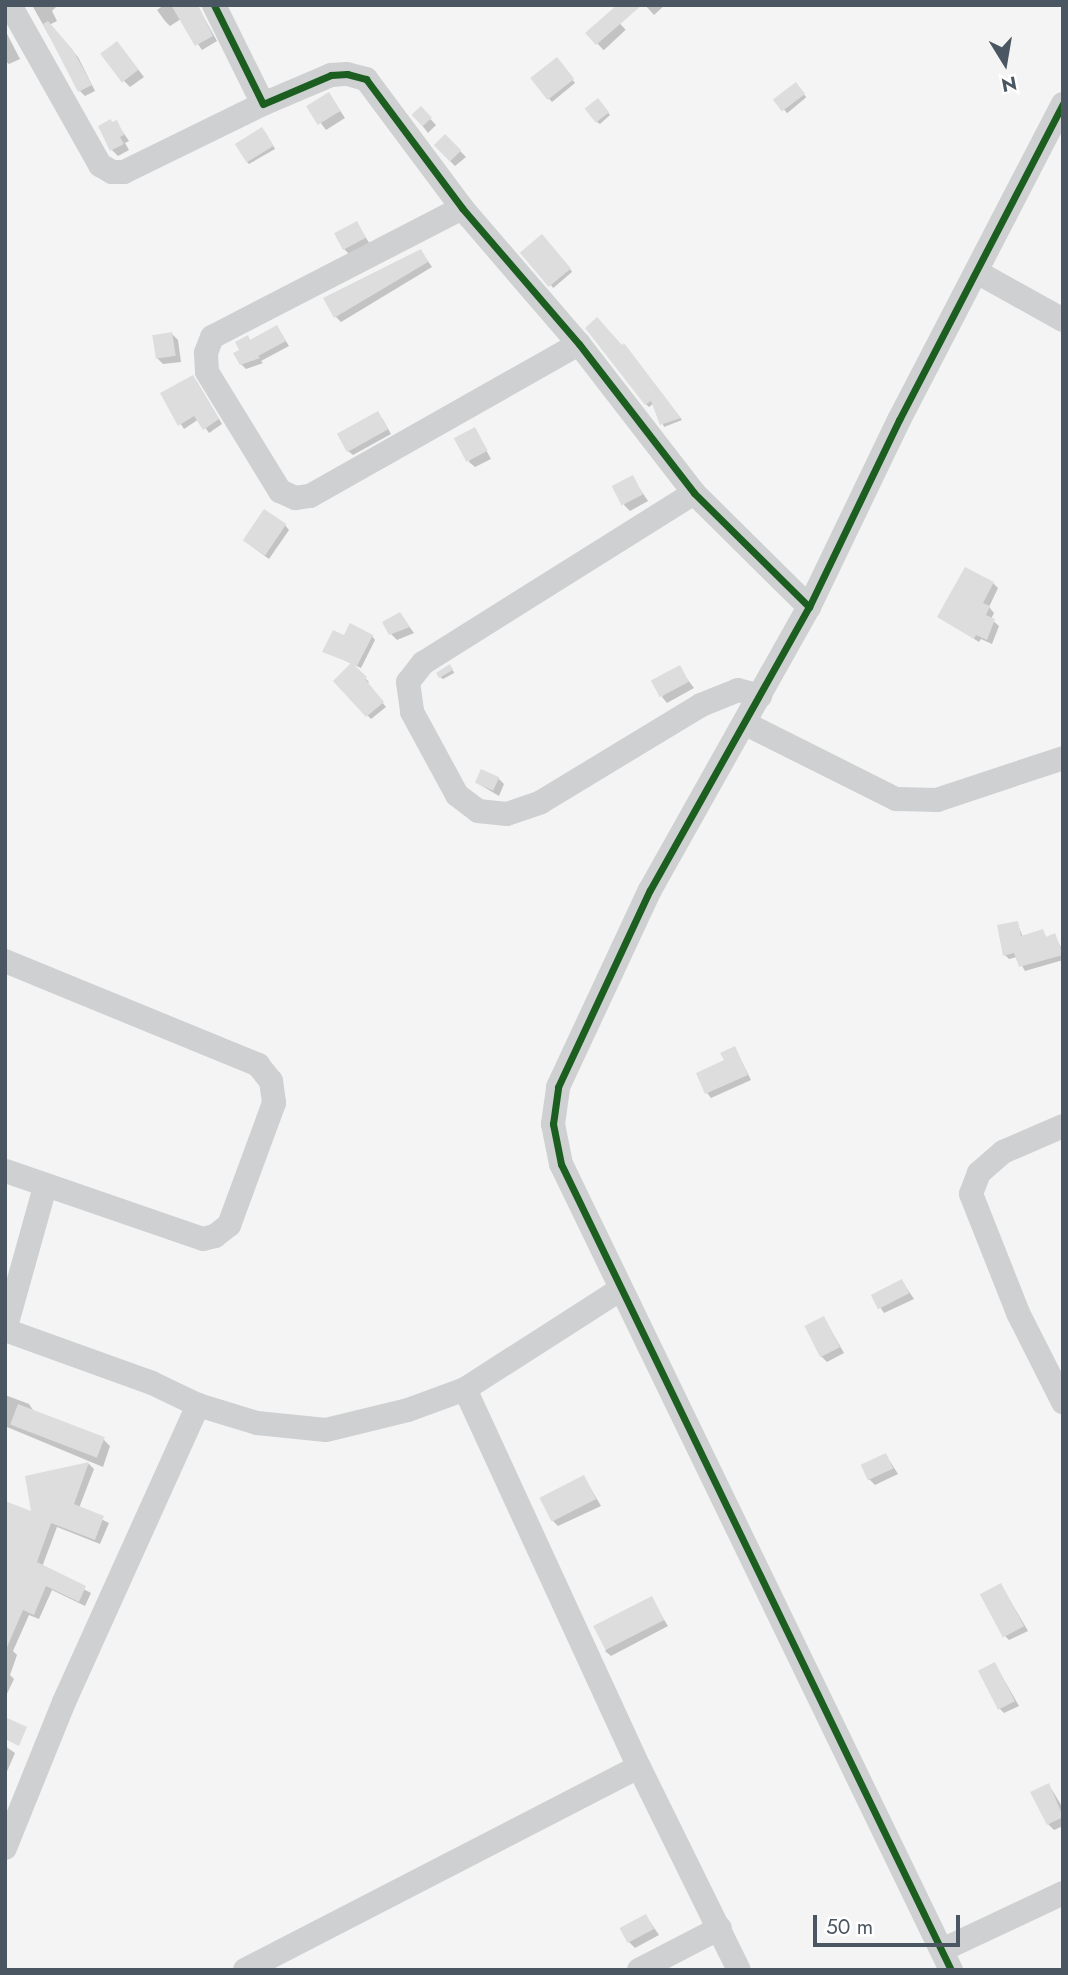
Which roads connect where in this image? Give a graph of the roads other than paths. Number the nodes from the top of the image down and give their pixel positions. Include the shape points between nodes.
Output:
1 (10, 5) edge
2 (214, 5) edge
3 (262, 104) junction
4 (1063, 104) edge
5 (462, 208) junction
6 (977, 272) junction
7 (1063, 320) edge
8 (579, 344) junction
9 (694, 493) junction
10 (808, 607) junction
11 (760, 695) junction
12 (744, 723) junction
13 (1063, 758) edge
14 (5, 961) edge
15 (1063, 1126) edge
16 (5, 1171) edge
17 (45, 1187) junction
18 (621, 1289) junction
19 (5, 1330) edge
20 (465, 1389) junction
21 (1063, 1402) edge
22 (198, 1405) junction
23 (639, 1767) junction
24 (5, 1848) edge
25 (1063, 1893) edge
26 (720, 1928) junction
27 (946, 1960) edge
28 (245, 1970) edge
29 (639, 1970) edge
30 (740, 1970) edge

1 - 3 street via 100,165 112,172 124,172
2 - 3 street
3 - 5 street via 331,75 366,79
4 - 6 street
5 - 8 street
5 - 8 street via 212,337 206,353 207,372 280,491 295,498 310,496
6 - 7 street
6 - 10 street
8 - 9 street
9 - 10 street
9 - 11 street via 423,663 408,682 412,712 457,794 478,811 507,814 541,802 701,705 738,690
10 - 11 street
11 - 12 street
12 - 13 street via 896,799 937,800
12 - 18 street via 650,890 558,1087 553,1124 561,1164
14 - 17 street via 258,1065 271,1081 274,1103 229,1226 215,1236 203,1239
15 - 21 street via 1003,1152 979,1172 971,1194 1018,1312
16 - 17 street
17 - 19 street
18 - 20 street
18 - 27 street
19 - 22 street via 152,1382
20 - 22 street via 408,1410 326,1430 257,1423
20 - 23 street
22 - 24 street via 64,1702
23 - 26 street
23 - 28 street
25 - 27 street
26 - 29 street
26 - 30 street

